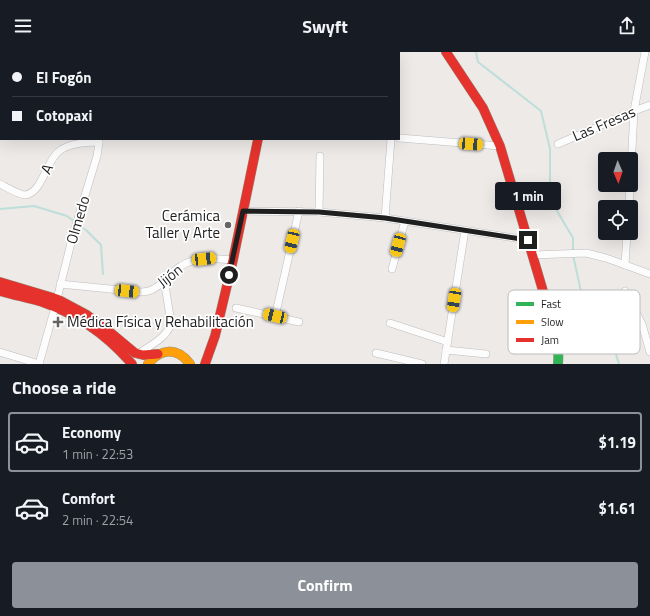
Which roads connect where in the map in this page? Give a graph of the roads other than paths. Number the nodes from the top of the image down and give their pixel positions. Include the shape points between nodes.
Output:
1 (446, 52) edge
2 (644, 52) edge
3 (650, 106) edge
4 (634, 111) junction
5 (400, 138) edge
6 (99, 140) edge
7 (258, 140) edge
8 (391, 140) edge
9 (558, 144) dead end
10 (500, 146) junction
11 (632, 152) edge
12 (320, 156) dead end
13 (0, 184) edge
14 (243, 211) junction
15 (299, 211) junction
16 (319, 212) junction
17 (385, 218) junction
18 (405, 221) junction
19 (465, 230) junction
20 (528, 240) junction
21 (627, 240) edge
22 (533, 255) junction
23 (233, 260) junction
24 (625, 265) junction
25 (392, 269) dead end
26 (650, 274) edge
27 (164, 280) junction
28 (0, 282) edge
29 (60, 284) junction
30 (544, 290) edge
31 (0, 291) edge
32 (56, 303) junction
33 (236, 308) dead end
34 (275, 316) junction
35 (640, 320) edge
36 (299, 322) dead end
37 (650, 322) edge
38 (390, 323) dead end
39 (642, 324) junction
40 (448, 342) junction
41 (210, 350) junction
42 (446, 350) junction
43 (0, 352) edge
44 (650, 352) edge
45 (376, 353) dead end
46 (138, 354) junction
47 (158, 354) junction
48 (486, 354) dead end
49 (559, 354) edge
50 (188, 360) edge
51 (130, 363) edge
52 (39, 364) edge
53 (148, 364) edge
54 (205, 364) edge
55 (422, 364) edge
56 (444, 364) edge
57 (558, 364) edge

1 - 10 street via 483,108
2 - 4 street
3 - 4 street, Las Fresas
4 - 9 street, Las Fresas
4 - 11 street
5 - 10 street
6 - 13 street, A via 72,145 58,152 30,194 23,195
6 - 29 street, Olmedo via 97,156
7 - 14 street
8 - 17 street
10 - 20 street
12 - 16 street
14 - 15 street
14 - 23 street
15 - 16 street
15 - 34 street
16 - 17 street
17 - 18 street
18 - 19 street
18 - 25 street
19 - 20 street
19 - 40 street
20 - 22 street
21 - 24 street
22 - 24 street via 586,253
22 - 30 street
23 - 27 street, Jijón via 195,260 182,265
23 - 41 street
24 - 26 street
27 - 29 street, Jijón via 155,289 140,292
27 - 46 street via 170,327 161,338
28 - 32 street
29 - 32 street, Olmedo
31 - 32 street
32 - 46 street via 87,315
32 - 51 street via 112,344
32 - 52 street, Olmedo
33 - 34 street
34 - 36 street
35 - 39 street
37 - 39 street
38 - 40 street
39 - 44 street
40 - 42 street
41 - 50 street via 202,356
41 - 54 street
42 - 48 street
42 - 56 street
43 - 52 street
45 - 55 street
46 - 47 street
47 - 50 street via 174,352
47 - 53 street
49 - 57 street
50 - 54 street

